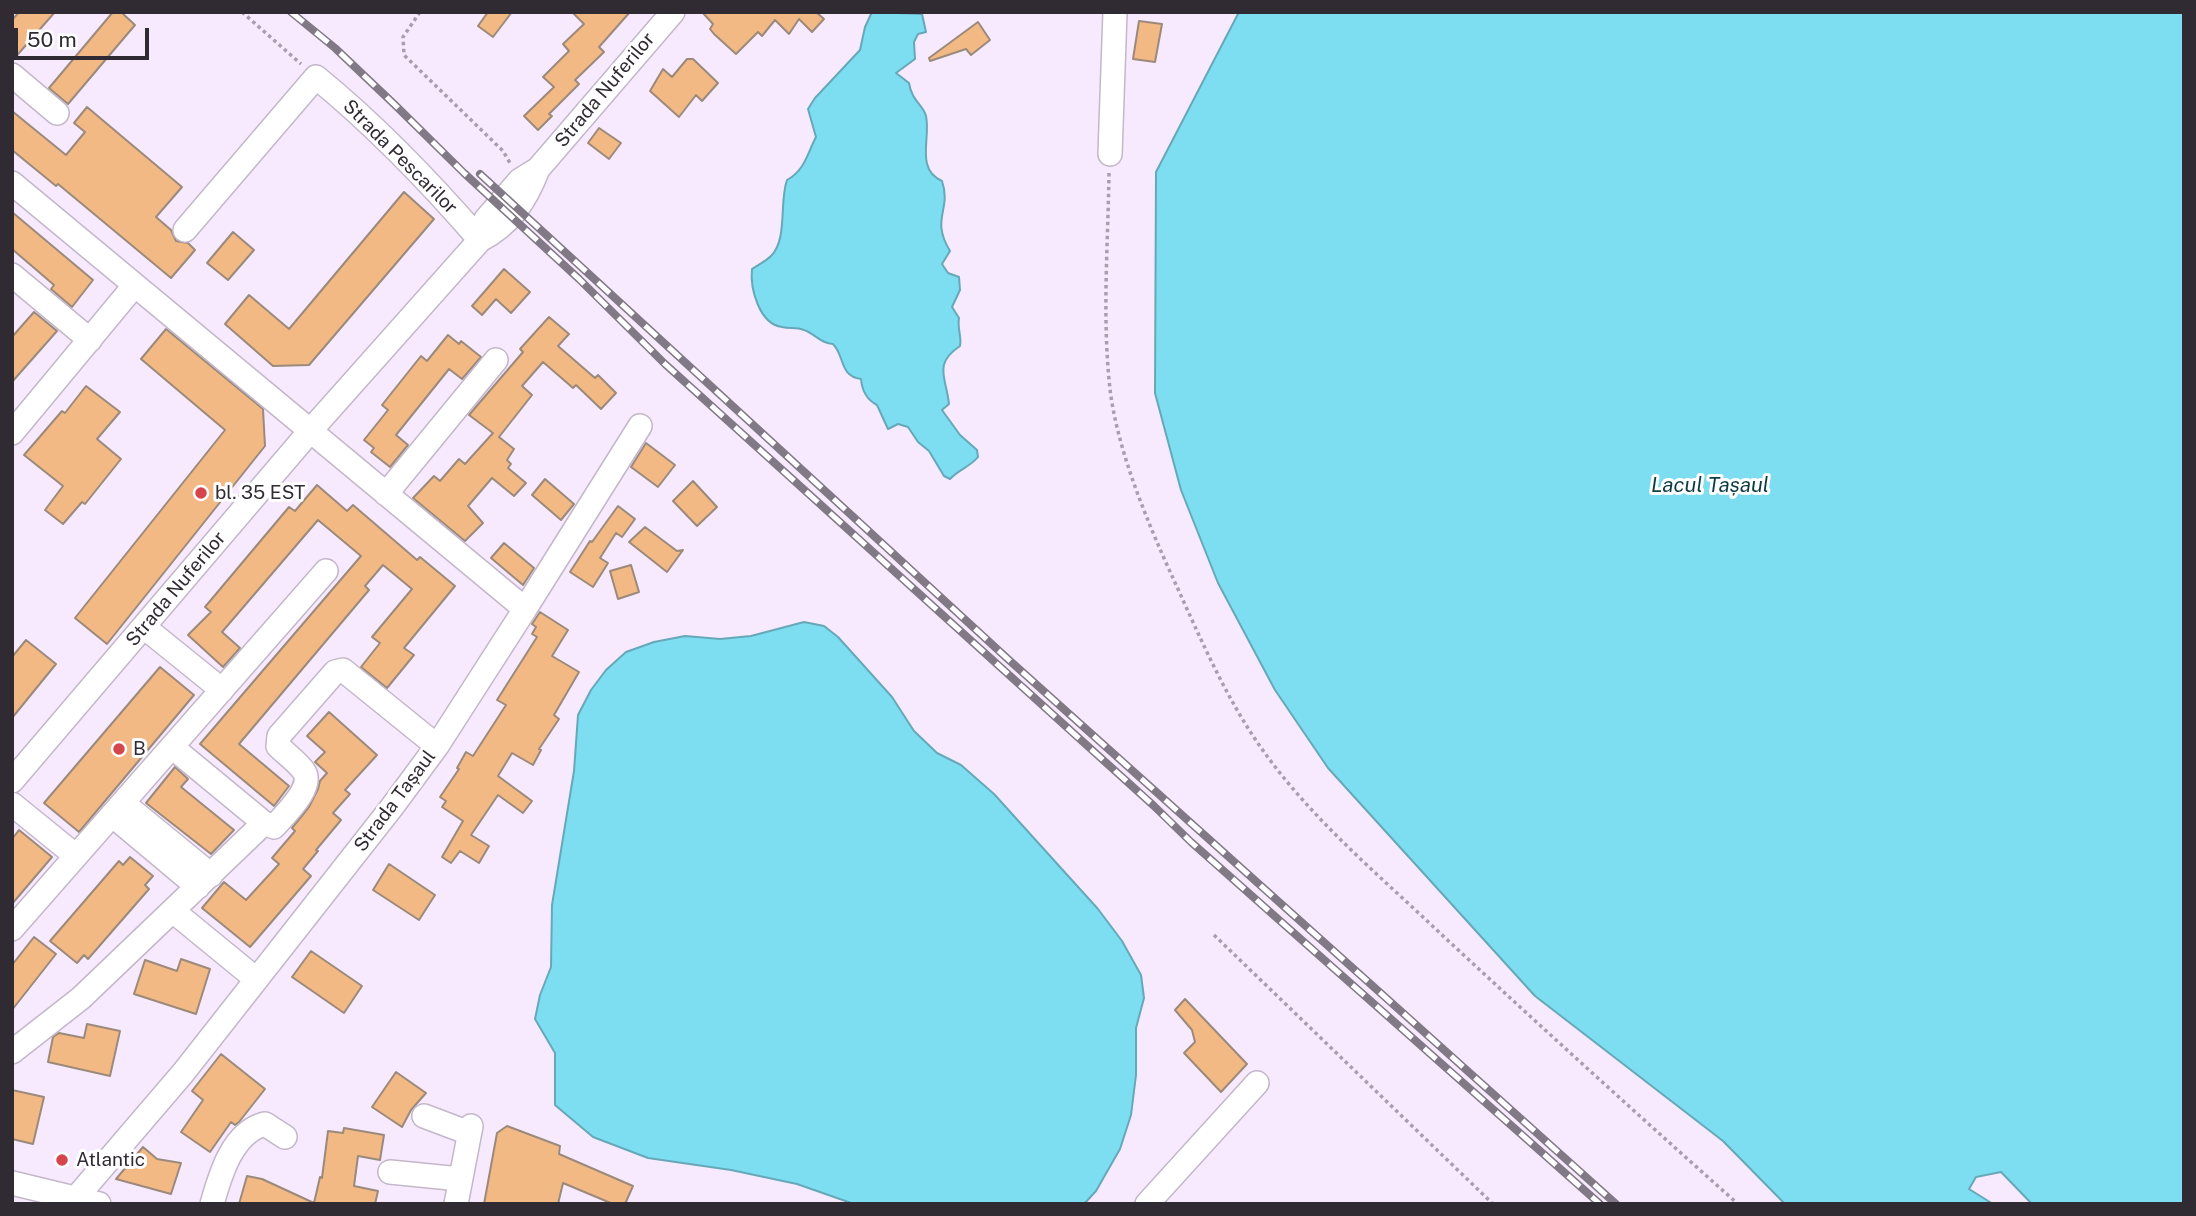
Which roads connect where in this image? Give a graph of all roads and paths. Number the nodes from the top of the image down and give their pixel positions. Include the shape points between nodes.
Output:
1 (242, 12) edge
2 (420, 12) edge
3 (673, 12) edge
4 (1115, 12) edge
5 (12, 75) edge
6 (316, 77) junction
7 (57, 113) dead end
8 (1110, 154) joint
9 (529, 174) junction
10 (12, 183) edge
11 (185, 230) dead end
12 (480, 240) junction
13 (12, 275) edge
14 (134, 286) junction
15 (90, 340) junction
16 (496, 360) dead end
17 (640, 426) dead end
18 (13, 430) edge
19 (311, 430) junction
20 (386, 494) junction
21 (326, 571) dead end
22 (524, 610) junction
23 (144, 627) junction
24 (222, 690) junction
25 (437, 746) junction
26 (172, 747) junction
27 (12, 781) edge
28 (12, 804) edge
29 (118, 809) junction
30 (264, 823) junction
31 (76, 856) junction
32 (205, 881) junction
33 (173, 911) junction
34 (12, 929) edge
35 (1214, 935) dead end
36 (256, 979) junction
37 (12, 1052) edge
38 (1257, 1083) dead end
39 (424, 1116) dead end
40 (285, 1136) dead end
41 (390, 1172) dead end
42 (460, 1179) junction
43 (12, 1182) edge
44 (76, 1198) junction
45 (99, 1204) edge
46 (212, 1204) edge
47 (456, 1204) edge
48 (1147, 1204) edge
49 (1493, 1204) edge
50 (1738, 1204) edge

1 - 6 path
2 - 9 path via 403,37 404,55
3 - 9 street, Strada Nuferilor
4 - 8 street
5 - 7 street
6 - 11 street
6 - 12 street, Strada Pescarilor via 385,137
8 - 50 path via 1110,391 1123,446 1154,536 1243,720 1308,807 1355,853 1586,1070
9 - 12 street, Strada Nuferilor via 529,193 499,230
10 - 14 street
12 - 19 street, Strada Nuferilor
13 - 15 street
14 - 15 street
14 - 19 street
15 - 18 street
16 - 20 street
17 - 22 street, Strada Tașaul
19 - 20 street
19 - 23 street, Strada Nuferilor
20 - 22 street
21 - 24 street
22 - 25 street, Strada Tașaul
23 - 24 street
23 - 27 street, Strada Nuferilor
24 - 26 street
25 - 30 street via 343,670 335,672 279,736 278,746 305,773 307,781 274,828
25 - 36 street, Strada Tașaul
26 - 29 street
26 - 30 street
28 - 31 street
29 - 31 street
29 - 32 street
30 - 32 street
31 - 34 street
32 - 33 street
33 - 36 street
33 - 37 street via 82,998
35 - 49 path
36 - 44 street, Strada Tașaul
38 - 48 street
39 - 42 street via 470,1130
40 - 46 street via 265,1124 248,1132 228,1157
41 - 42 street
42 - 47 street
43 - 44 street
44 - 45 street

